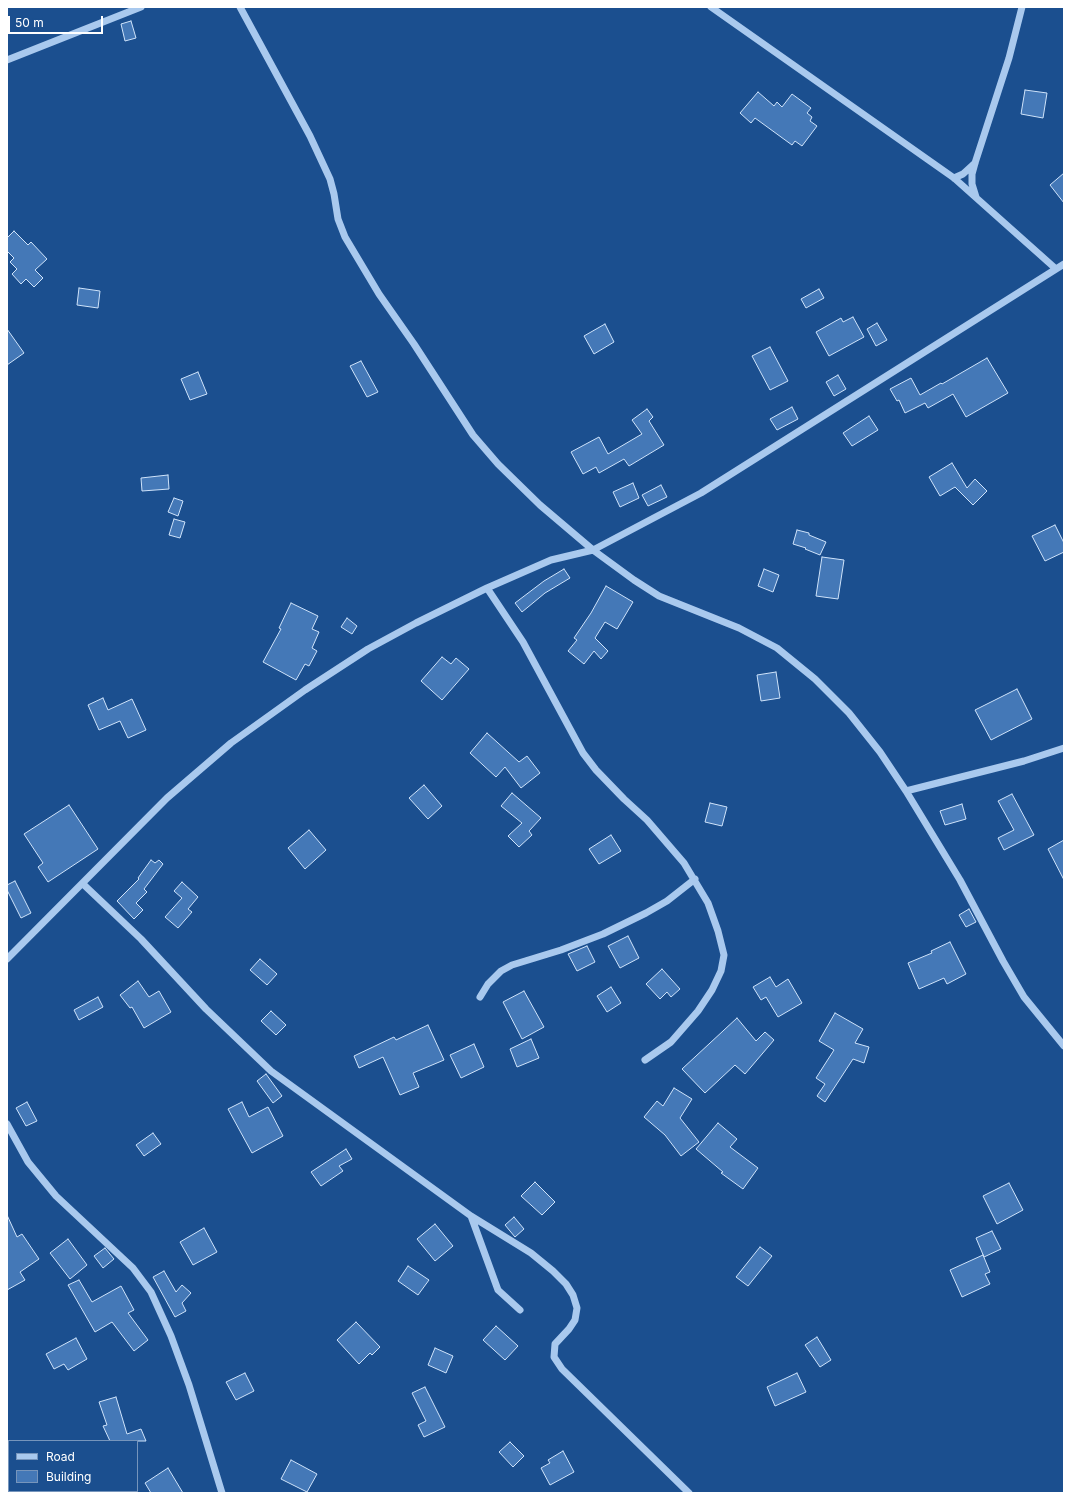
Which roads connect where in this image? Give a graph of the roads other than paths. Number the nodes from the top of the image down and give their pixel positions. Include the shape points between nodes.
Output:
1 (140, 7) edge
2 (240, 7) edge
3 (711, 7) edge
4 (1022, 7) edge
5 (7, 60) edge
6 (975, 163) junction
7 (954, 178) junction
8 (977, 198) junction
9 (1064, 264) edge
10 (1056, 269) junction
11 (593, 550) junction
12 (487, 588) junction
13 (1064, 748) edge
14 (906, 791) junction
15 (695, 879) junction
16 (83, 884) junction
17 (7, 959) edge
18 (480, 997) dead end
19 (1064, 1046) edge
20 (645, 1060) dead end
21 (7, 1124) edge
22 (471, 1216) junction
23 (520, 1310) dead end
24 (222, 1493) edge
25 (689, 1493) edge

1 - 5 street
2 - 11 street via 310,136 330,180 338,219 345,236 379,294 472,435 540,505
3 - 7 street
4 - 6 street via 1009,58
6 - 7 street
6 - 8 street via 972,184
7 - 8 street
8 - 10 street
9 - 10 street
10 - 11 street via 701,493
11 - 12 street via 551,560
11 - 14 street via 659,596 739,628 777,648 815,679 849,713 880,752
12 - 15 street via 523,642 583,753 596,770 647,820
12 - 16 street via 368,649 237,739 167,798
13 - 14 street via 1024,761
14 - 19 street via 960,880 1024,997
15 - 18 street via 667,901 603,934 512,965 488,984
15 - 20 street via 708,903 718,931 724,955 721,971 712,990 685,1027 671,1042
16 - 17 street
16 - 22 street via 141,939 206,1010 271,1071
21 - 24 street via 28,1162 56,1196 133,1268 151,1292 189,1385
22 - 23 street via 498,1290
22 - 25 street via 531,1253 566,1284 577,1308 575,1320 554,1344 554,1357 562,1369

